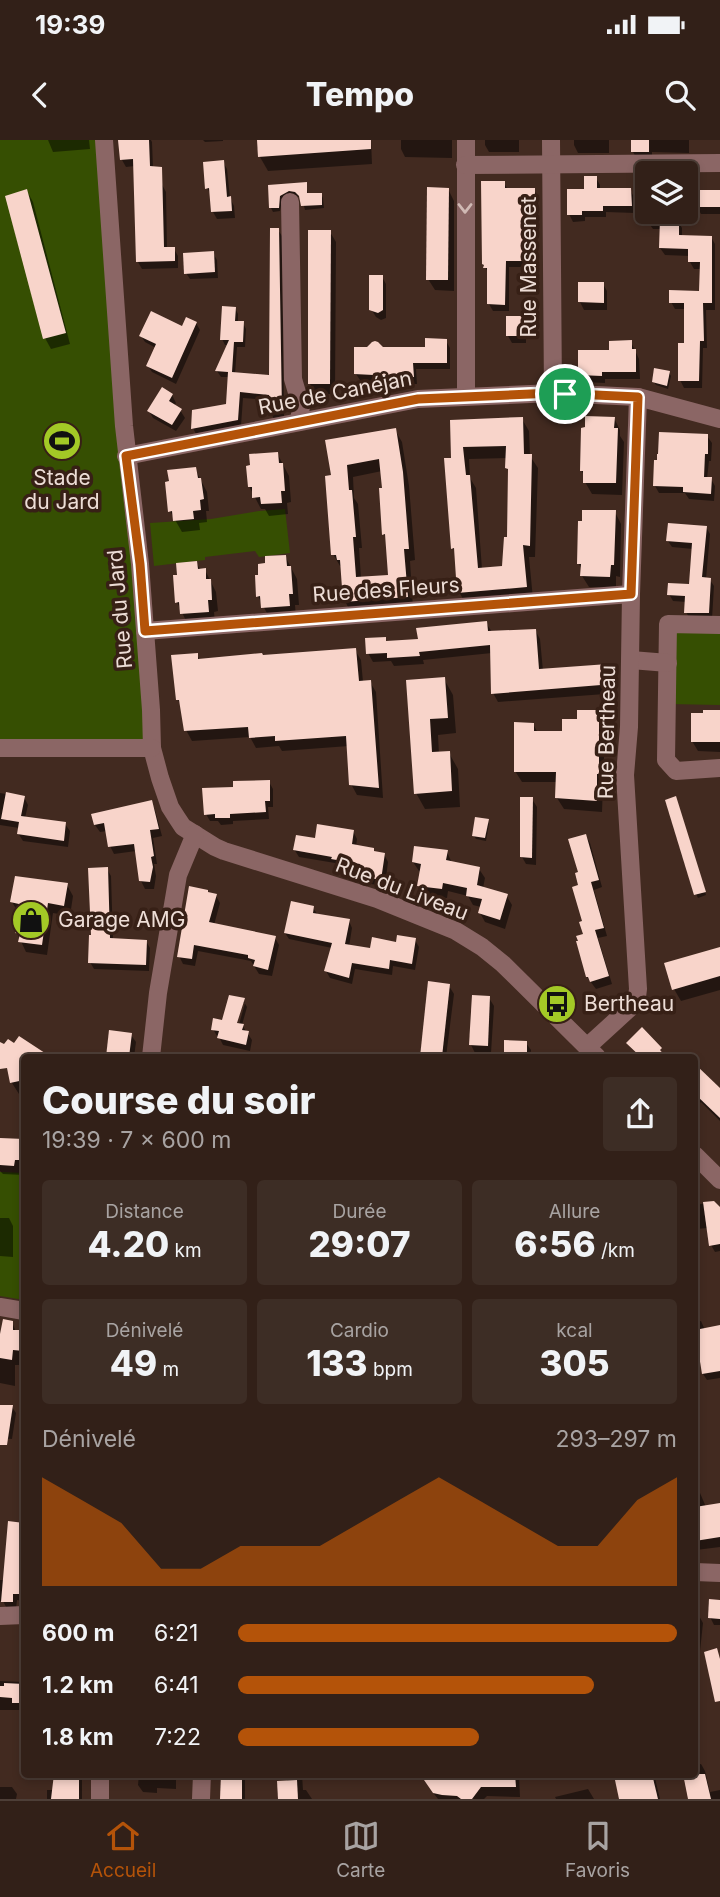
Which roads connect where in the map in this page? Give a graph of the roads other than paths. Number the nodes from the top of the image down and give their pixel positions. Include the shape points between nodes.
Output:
1 (104, 140) edge
2 (466, 140) edge
3 (551, 140) edge
4 (720, 163) edge
5 (551, 164) junction
6 (465, 165) junction
7 (290, 202) dead end
8 (553, 393) junction
9 (466, 396) junction
10 (638, 397) junction
11 (720, 419) edge
12 (299, 422) junction
13 (126, 456) junction
14 (631, 594) junction
15 (720, 625) edge
16 (145, 631) junction
17 (631, 660) junction
18 (668, 663) junction
19 (0, 748) edge
20 (152, 748) junction
21 (720, 768) edge
22 (195, 834) junction
23 (592, 1052) edge
24 (151, 1054) edge
25 (698, 1158) edge
26 (720, 1180) edge
27 (0, 1307) edge
28 (21, 1310) edge
29 (698, 1572) edge
30 (720, 1573) edge
31 (21, 1615) edge
32 (0, 1616) edge
33 (100, 1778) edge
34 (202, 1778) edge
35 (100, 1799) edge
36 (201, 1799) edge

1 - 13 street, Rue du Jard
2 - 6 street
3 - 5 street, Rue Massenet
4 - 5 street
5 - 6 street
5 - 8 street, Rue Massenet
6 -> 9 street
7 - 12 street via 293,379 301,406
8 - 9 street, Rue de Canéjan
8 - 10 street, Rue de Canéjan
9 - 12 street, Rue de Canéjan via 418,399
10 - 11 street, Rue de Canéjan
10 - 14 street, Rue Bertheau
12 - 13 street, Rue de Canéjan
13 - 16 street, Rue du Jard
14 - 16 street, Rue des Fleurs
14 - 17 street, Rue Bertheau
15 - 18 street via 668,624
16 - 20 street, Rue du Jard
17 - 18 street
17 - 23 street, Rue Bertheau via 625,775 638,989 633,1004
18 - 21 street via 666,760 676,771
19 - 20 street
20 - 22 street, Rue du Jard via 170,807 183,827
22 - 23 street, Rue du Liveau via 215,848 377,899 456,931 503,964
22 - 24 street via 178,875
25 - 26 street
27 - 28 street
29 - 30 street
31 - 32 street
33 - 35 street
34 - 36 street

